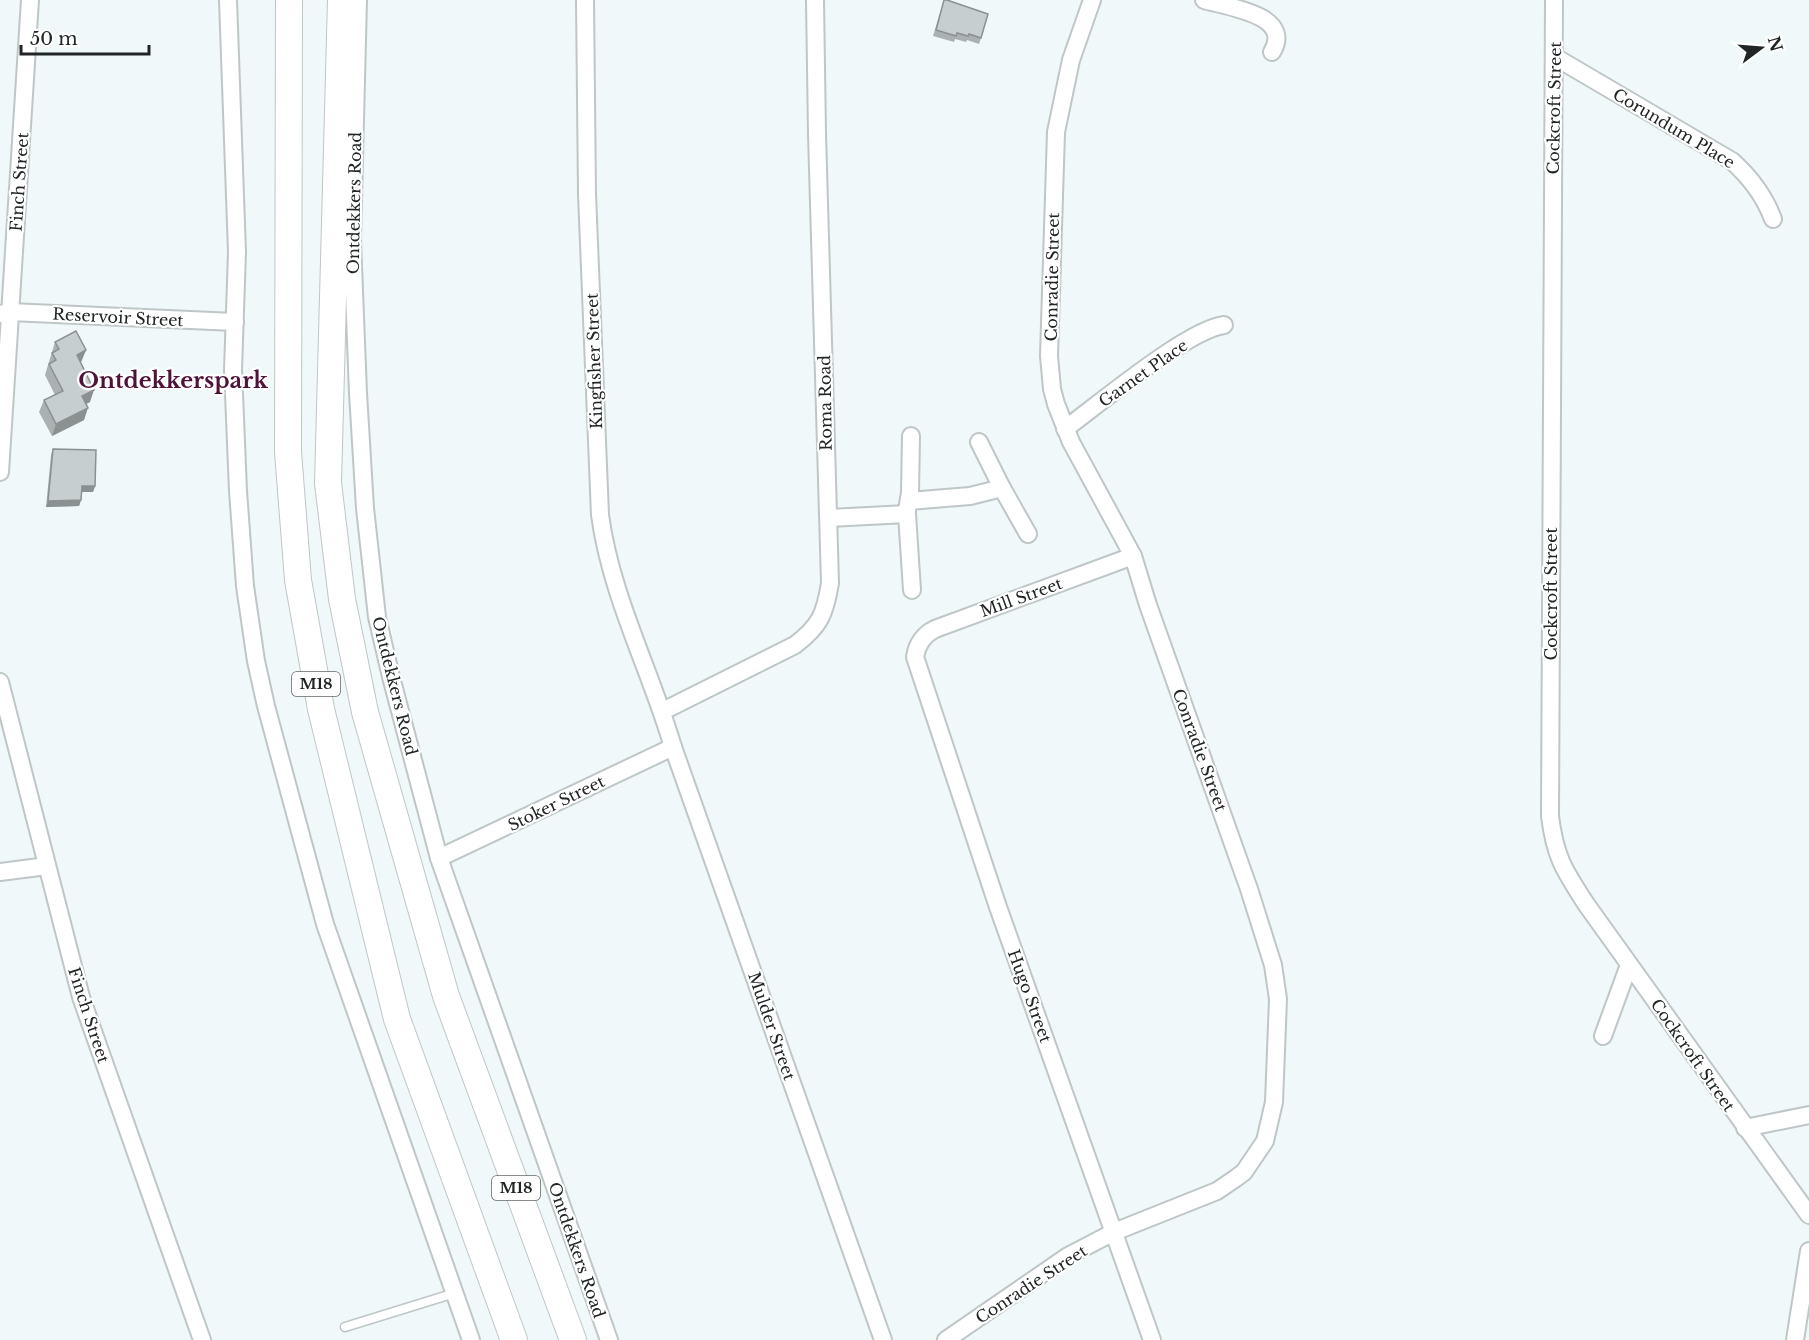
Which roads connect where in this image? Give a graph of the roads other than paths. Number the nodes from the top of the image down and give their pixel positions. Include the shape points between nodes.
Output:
1 (30, 0) edge
2 (228, 0) edge
3 (289, 0) edge
4 (341, 0) edge
5 (358, 0) edge
6 (585, 0) edge
7 (815, 0) edge
8 (1092, 0) edge
9 (1204, 0) edge
10 (1554, 0) edge
11 (1272, 52) dead end
12 (1555, 57) junction
13 (1773, 219) dead end
14 (5, 313) edge
15 (235, 322) junction
16 (1224, 325) dead end
17 (1065, 429) junction
18 (910, 436) dead end
19 (979, 441) dead end
20 (0, 472) edge
21 (1002, 488) junction
22 (908, 507) junction
23 (829, 518) junction
24 (1028, 534) dead end
25 (1133, 556) junction
26 (912, 590) dead end
27 (916, 649) joint
28 (0, 682) edge
29 (663, 711) junction
30 (673, 747) junction
31 (440, 858) junction
32 (47, 866) junction
33 (0, 872) edge
34 (1629, 965) junction
35 (1603, 1036) dead end
36 (1809, 1115) edge
37 (1746, 1128) junction
38 (1809, 1215) edge
39 (1114, 1232) junction
40 (1809, 1251) edge
41 (455, 1293) junction
42 (345, 1328) dead end
43 (202, 1340) edge
44 (471, 1340) edge
45 (514, 1340) edge
46 (573, 1340) edge
47 (609, 1340) edge
48 (883, 1340) edge
49 (946, 1340) edge
50 (1152, 1340) edge
51 (1795, 1340) edge

1 - 14 street, Finch Street
2 - 15 street via 237,252
3 - 45 main road, M18 via 288,452 298,580 321,709 397,1019
4 - 46 main road, Ontdekkers Road / M18 via 328,483 342,599 365,712 446,996
5 - 31 street, Ontdekkers Road via 352,240 370,564 384,650
6 - 29 street, Kingfisher Street via 587,194 600,515 607,555 625,614
7 - 23 street, Roma Road
8 - 17 street, Conradie Street via 1071,60 1056,132 1050,371
9 - 11 street via 1264,18 1277,37
10 - 12 street, Cockcroft Street
12 - 13 street, Corundum Place via 1732,161 1761,192
12 - 34 street, Cockcroft Street via 1550,816 1554,848 1561,865
14 - 15 street, Reservoir Street
14 - 20 street, Finch Street
15 - 41 street via 233,370 242,551 251,630 266,706 325,924
16 - 17 street, Garnet Place via 1186,342
17 - 25 street, Conradie Street
18 - 22 street
19 - 21 street
21 - 22 street
21 - 24 street
22 - 23 street
22 - 26 street
23 - 29 street, Roma Road via 830,583 826,607 810,633 795,645
25 - 27 street, Mill Street via 935,629 926,634
25 - 39 street, Conradie Street via 1273,965 1278,986 1278,1023 1272,1118 1265,1141 1244,1172 1217,1191
27 - 39 street, Hugo Street via 918,671 994,896
28 - 32 street, Finch Street
29 - 30 street, Mulder Street
30 - 31 street, Stoker Street
30 - 48 street, Mulder Street
31 - 47 street, Ontdekkers Road
32 - 33 street
32 - 43 street, Finch Street via 81,997
34 - 35 street
34 - 37 street, Cockcroft Street
36 - 37 street, Cockcroft Street
37 - 38 street, Cockcroft Street
39 - 49 street, Conradie Street via 1068,1256
39 - 50 street, Hugo Street
40 - 51 street
41 - 42 lane
41 - 44 street

